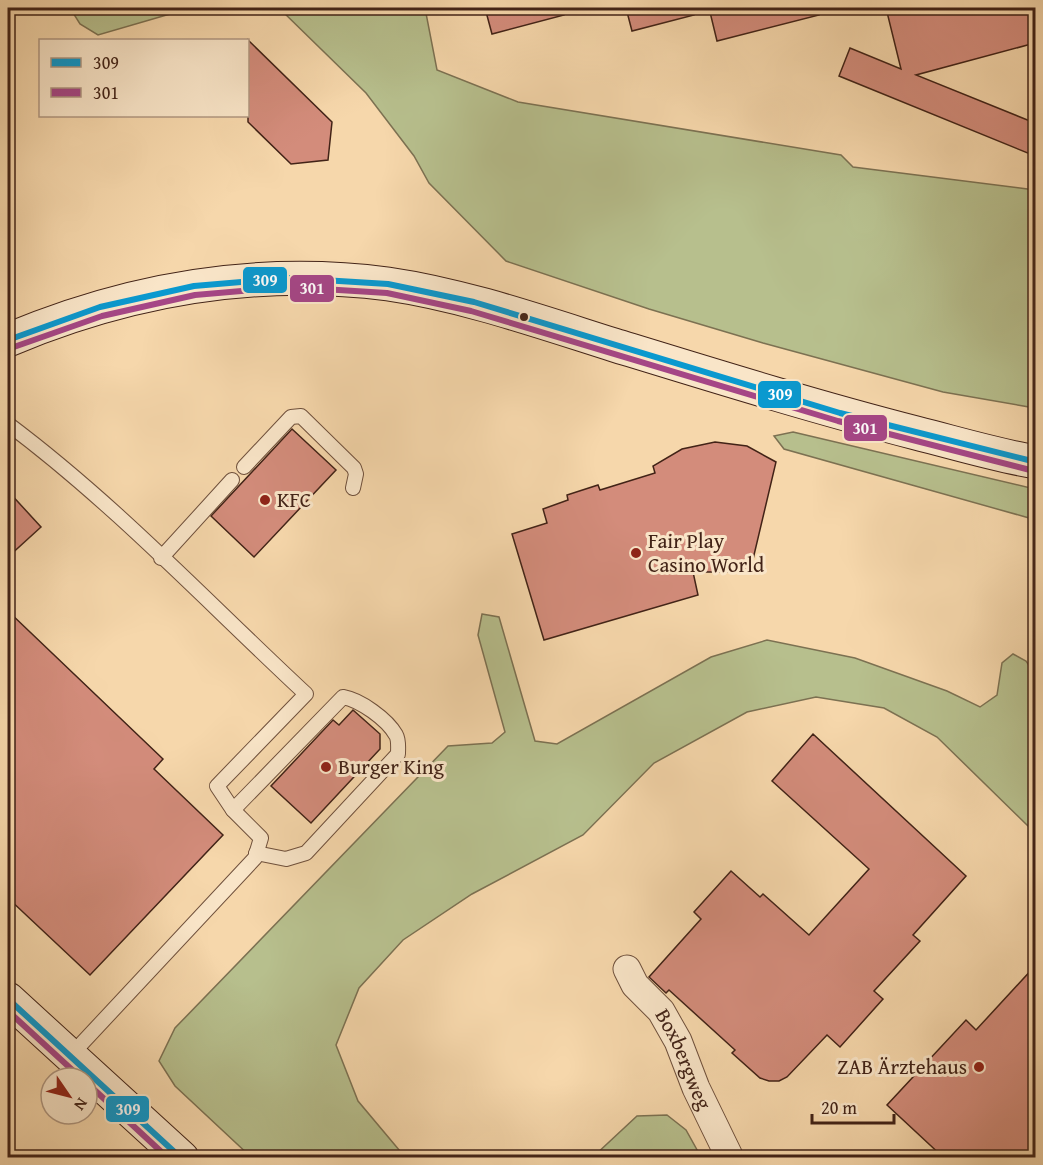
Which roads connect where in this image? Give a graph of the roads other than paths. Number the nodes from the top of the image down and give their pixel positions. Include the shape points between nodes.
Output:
1 (8, 340) edge
2 (8, 424) edge
3 (1035, 462) edge
4 (244, 467) dead end
5 (232, 480) dead end
6 (353, 488) dead end
7 (161, 558) junction
8 (233, 810) junction
9 (256, 853) junction
10 (627, 969) dead end
11 (8, 999) edge
12 (70, 1055) junction
13 (182, 1158) edge
14 (730, 1158) edge

1 - 3 street via 85,309 168,290 238,280 315,279 389,284 497,309 818,408
2 - 7 lane via 46,453
4 - 6 lane via 291,417 301,416 354,468
5 - 7 lane
7 - 8 lane via 306,694 218,786
8 - 9 lane via 261,838
8 - 9 lane via 343,697 384,721 397,737 398,754 306,853 286,859
9 - 12 lane
10 - 14 street, Boxbergweg via 635,985 661,1011 673,1031
11 - 12 street
12 - 13 street

